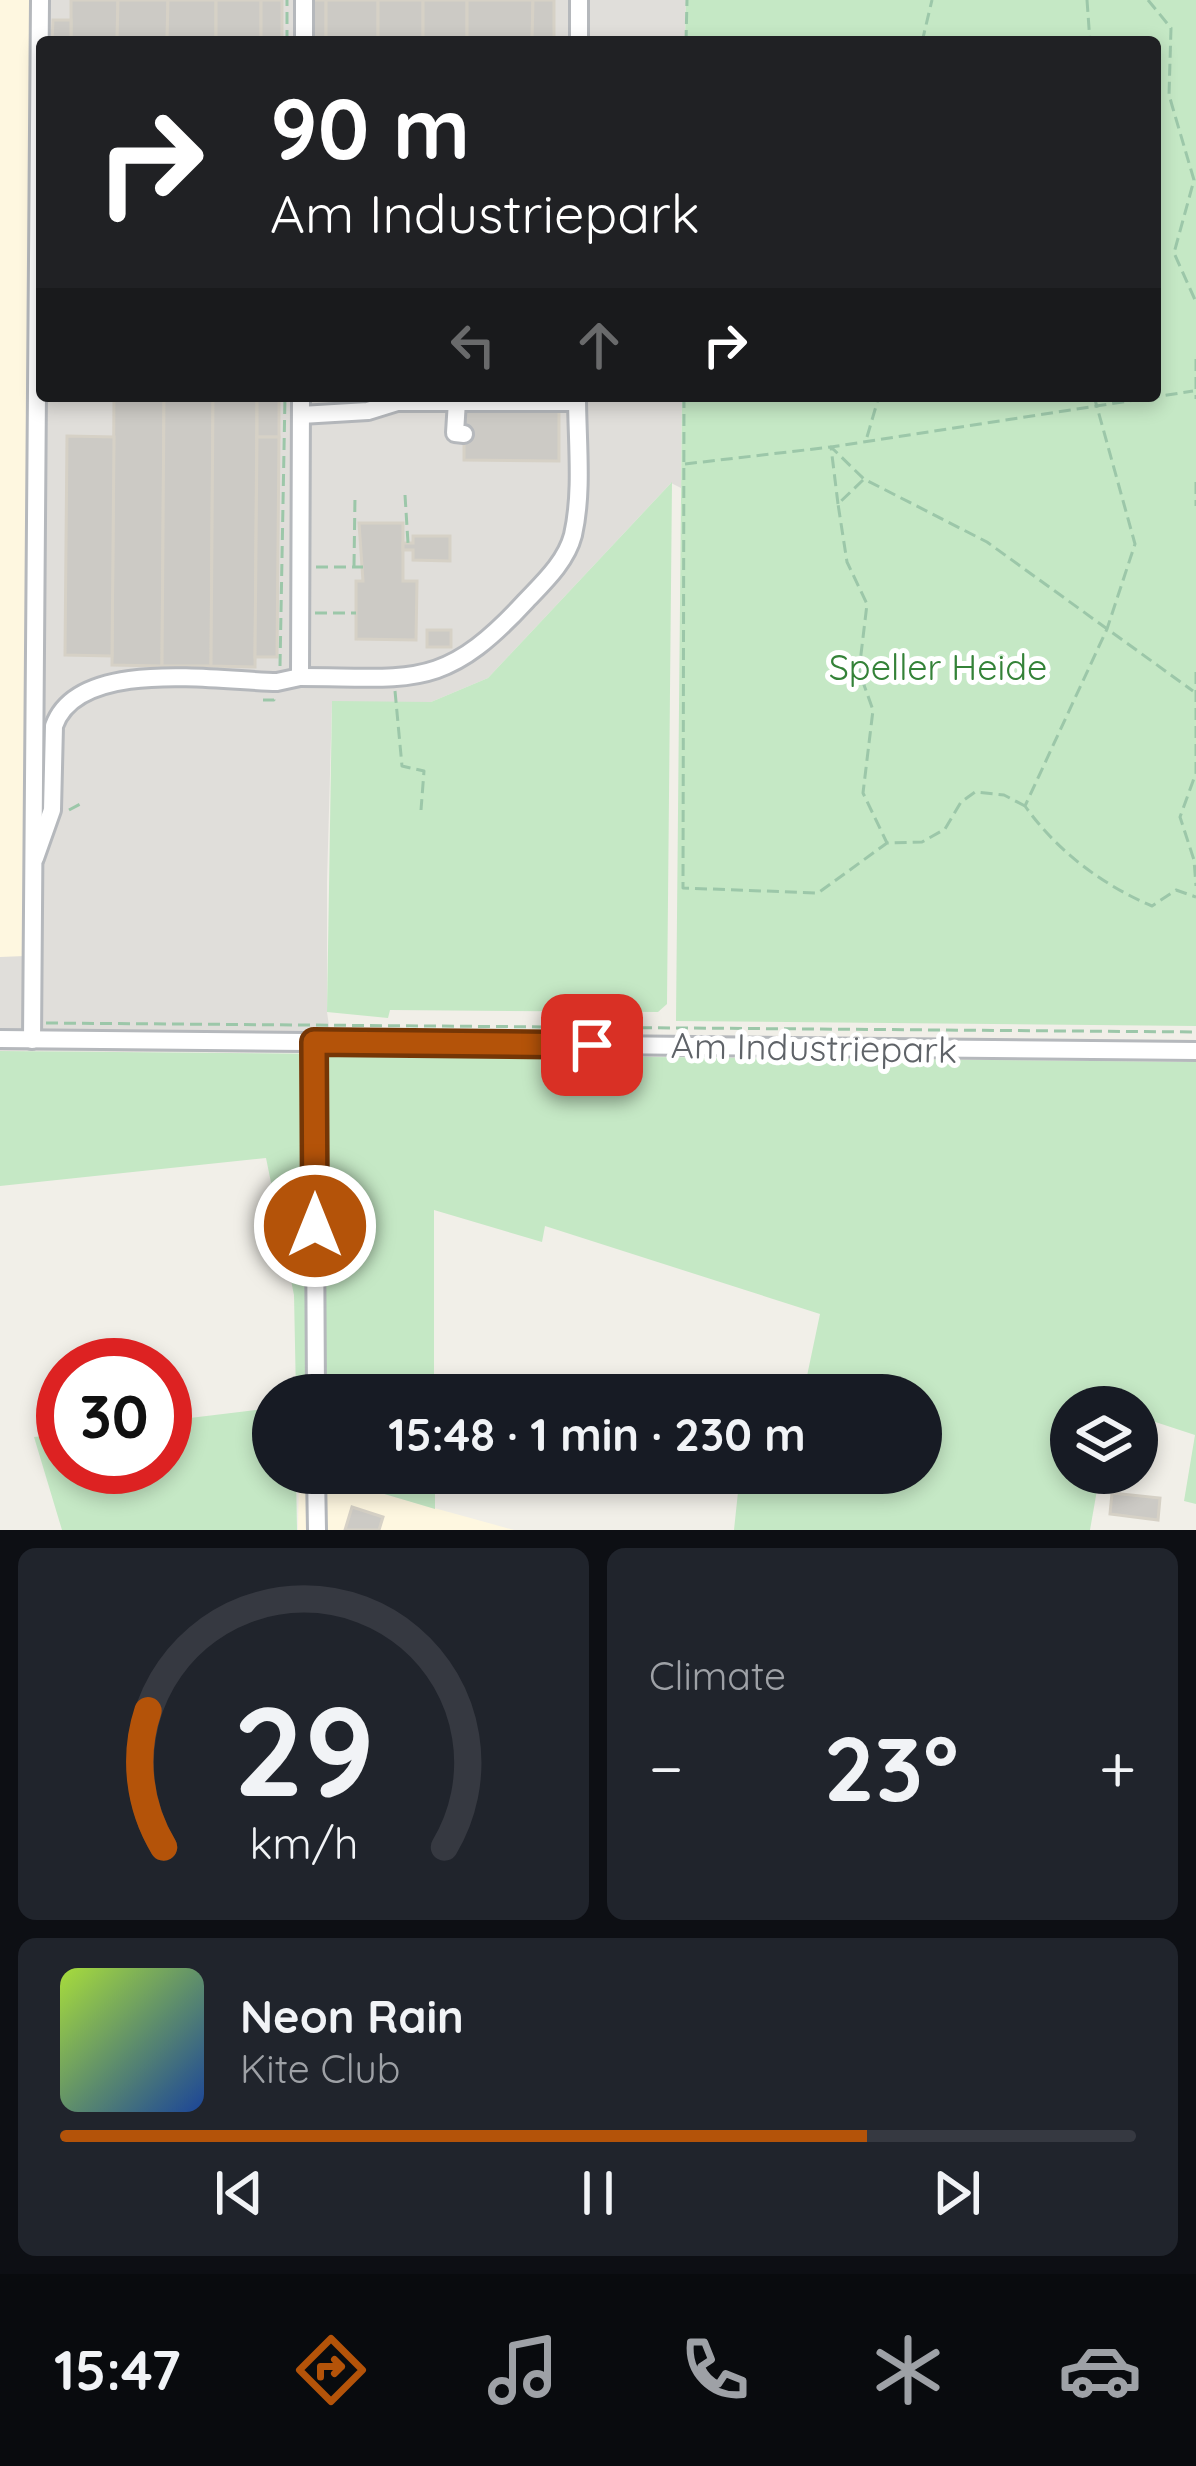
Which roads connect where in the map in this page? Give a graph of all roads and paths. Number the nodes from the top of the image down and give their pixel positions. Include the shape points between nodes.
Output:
1 (40, 0) edge
2 (287, 0) edge
3 (304, 0) edge
4 (579, 0) edge
5 (686, 0) edge
6 (932, 0) edge
7 (1087, 0) edge
8 (1148, 0) edge
9 (40, 36) edge
10 (287, 36) edge
11 (304, 36) edge
12 (579, 36) edge
13 (686, 36) edge
14 (924, 36) edge
15 (1090, 36) edge
16 (1196, 302) edge
17 (1196, 359) edge
18 (1193, 391) edge
19 (1161, 396) edge
20 (1196, 399) edge
21 (38, 402) edge
22 (285, 402) edge
23 (394, 402) edge
24 (457, 402) edge
25 (577, 402) edge
26 (684, 402) edge
27 (877, 402) edge
28 (1095, 402) edge
29 (1121, 402) edge
30 (301, 406) edge
31 (1095, 406) junction
32 (464, 434) dead end
33 (866, 438) junction
34 (831, 446) junction
35 (684, 464) junction
36 (864, 479) junction
37 (1196, 482) edge
38 (405, 495) dead end
39 (355, 496) dead end
40 (838, 504) junction
41 (1196, 506) edge
42 (408, 543) dead end
43 (286, 566) junction
44 (354, 567) junction
45 (363, 567) dead end
46 (286, 613) junction
47 (356, 613) dead end
48 (1107, 629) junction
49 (1196, 672) edge
50 (300, 677) junction
51 (393, 677) junction
52 (276, 689) junction
53 (1193, 691) edge
54 (1025, 806) junction
55 (421, 810) dead end
56 (887, 843) junction
57 (31, 870) junction
58 (1196, 886) edge
59 (1196, 897) edge
60 (32, 1032) junction
61 (1196, 1032) edge
62 (0, 1040) edge
63 (314, 1042) junction
64 (1196, 1051) edge
65 (316, 1374) edge
66 (316, 1494) edge
67 (317, 1530) edge

1 - 9 street
2 - 10 path
3 - 11 street
4 - 12 street
5 - 13 path
6 - 14 path
7 - 15 path
8 - 16 path via 1171,28 1169,95 1194,180 1174,253
17 - 18 path
18 - 19 path
18 - 20 path
21 - 57 street
22 - 43 path
23 - 30 street via 368,411
24 - 32 street via 455,433
25 - 51 street via 577,510 572,541 555,569 469,658 438,672
26 - 35 path
27 - 33 path
28 - 31 path
29 - 31 path
30 - 43 street
31 - 33 path
31 - 48 path via 1135,544
33 - 34 path
34 - 35 path
34 - 36 path
34 - 40 path
35 - 56 path via 683,888 818,893
36 - 40 path
36 - 48 path via 987,542
37 - 41 path
38 - 42 path
39 - 44 path
40 - 56 path via 848,562 866,604 859,671 873,710 863,793
43 - 44 path
43 - 46 street
43 - 46 path
44 - 45 path
46 - 47 path
46 - 50 street
46 - 52 path
48 - 53 path
48 - 54 path
49 - 53 path
50 - 51 street
50 - 52 street
51 - 55 path via 402,766 424,771
52 - 57 street via 114,681 79,694 54,726 52,810
53 - 58 path via 1196,773 1180,817
54 - 56 path via 975,792 945,830 922,842
54 - 59 path via 1048,838 1126,895 1152,906 1176,890
57 - 60 street
60 - 61 path
60 - 62 street, Am Industriepark
60 - 63 street, Am Industriepark
63 - 64 street, Am Industriepark
63 - 65 street
66 - 67 street

